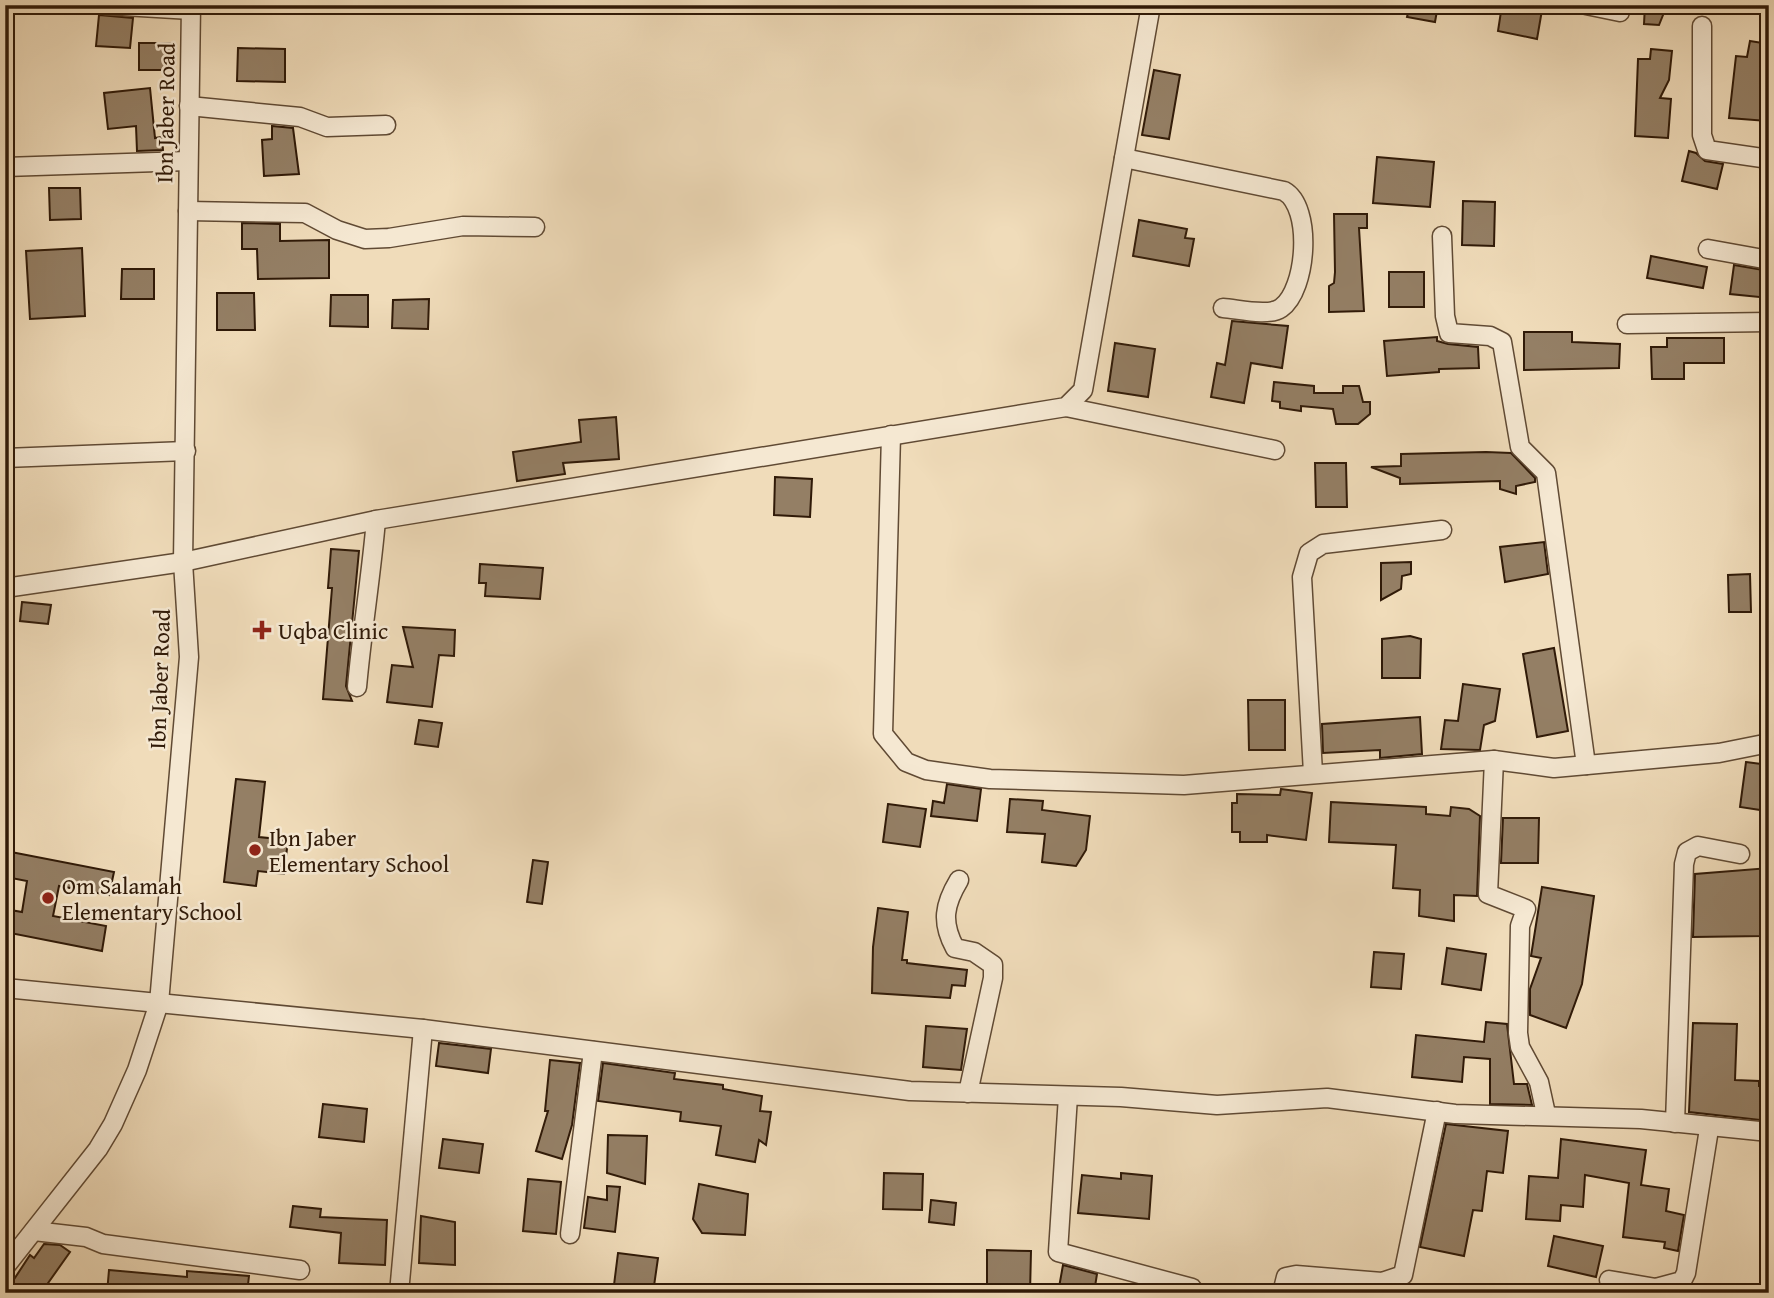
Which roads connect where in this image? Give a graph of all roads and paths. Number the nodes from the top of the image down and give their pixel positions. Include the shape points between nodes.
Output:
1 (106, 5) edge
2 (1150, 5) edge
3 (1586, 5) edge
4 (191, 7) edge
5 (1620, 12) dead end
6 (1702, 26) dead end
7 (189, 106) junction
8 (386, 125) dead end
9 (1125, 158) junction
10 (1769, 159) edge
11 (188, 161) junction
12 (5, 167) edge
13 (188, 211) junction
14 (535, 227) dead end
15 (1442, 236) dead end
16 (1708, 249) dead end
17 (1769, 260) edge
18 (1223, 308) dead end
19 (1769, 322) edge
20 (1627, 324) dead end
21 (1066, 407) junction
22 (891, 435) junction
23 (1275, 450) dead end
24 (186, 451) junction
25 (5, 458) edge
26 (376, 520) junction
27 (1442, 530) dead end
28 (183, 562) junction
29 (6, 593) edge
30 (357, 687) dead end
31 (1769, 743) edge
32 (1494, 761) junction
33 (1586, 765) junction
34 (1313, 773) junction
35 (1740, 854) dead end
36 (959, 880) dead end
37 (5, 988) edge
38 (159, 1003) junction
39 (423, 1029) junction
40 (593, 1051) junction
41 (968, 1093) junction
42 (1068, 1096) junction
43 (1437, 1111) junction
44 (1546, 1114) junction
45 (1675, 1123) junction
46 (1709, 1129) junction
47 (1769, 1132) edge
48 (34, 1231) junction
49 (570, 1234) dead end
50 (5, 1267) edge
51 (300, 1270) dead end
52 (1609, 1280) dead end
53 (1192, 1288) dead end
54 (399, 1293) edge
55 (1282, 1293) edge

1 - 4 street
2 - 9 street
3 - 5 street
4 - 7 street, Ibn Jaber Road
6 - 10 street via 1702,135 1707,150
7 - 8 street via 300,117 327,127
7 - 11 street, Ibn Jaber Road
9 - 18 street via 1284,191 1294,197 1302,216 1303,250 1289,299 1269,312
9 - 21 street via 1083,390
11 - 12 street
11 - 13 street, Ibn Jaber Road
13 - 14 street via 305,212 365,239 463,226
13 - 24 street, Ibn Jaber Road
15 - 33 street via 1449,333 1490,336 1502,342 1520,447 1546,473
16 - 17 street
19 - 20 street
21 - 22 street
21 - 23 street
22 - 26 street
22 - 34 street via 883,734 906,762 926,771 990,779 1184,785
24 - 25 street
24 - 28 street, Ibn Jaber Road
26 - 28 street
26 - 30 street
27 - 34 street via 1322,544 1309,553 1302,577
28 - 29 street
28 - 38 street, Ibn Jaber Road via 189,657
31 - 33 street via 1718,753
32 - 33 street via 1554,768
32 - 34 street
32 - 44 street via 1488,894 1526,909 1520,926 1518,1033 1539,1082
35 - 45 street via 1698,846 1687,852 1684,864
36 - 41 street via 944,916 946,932 955,948 974,952 993,965
37 - 38 street
38 - 39 street
38 - 48 street, Ibn Jaber Road via 113,1124
39 - 40 street
39 - 54 street
40 - 41 street via 910,1091
40 - 49 street
41 - 42 street
42 - 43 street via 1217,1105 1327,1098
42 - 53 street via 1058,1252
43 - 44 street
43 - 55 street via 1403,1275 1382,1282 1296,1275 1286,1277
44 - 45 street
45 - 46 street
46 - 47 street
46 - 52 street via 1682,1282 1656,1288
48 - 50 street, Ibn Jaber Road
48 - 51 street

